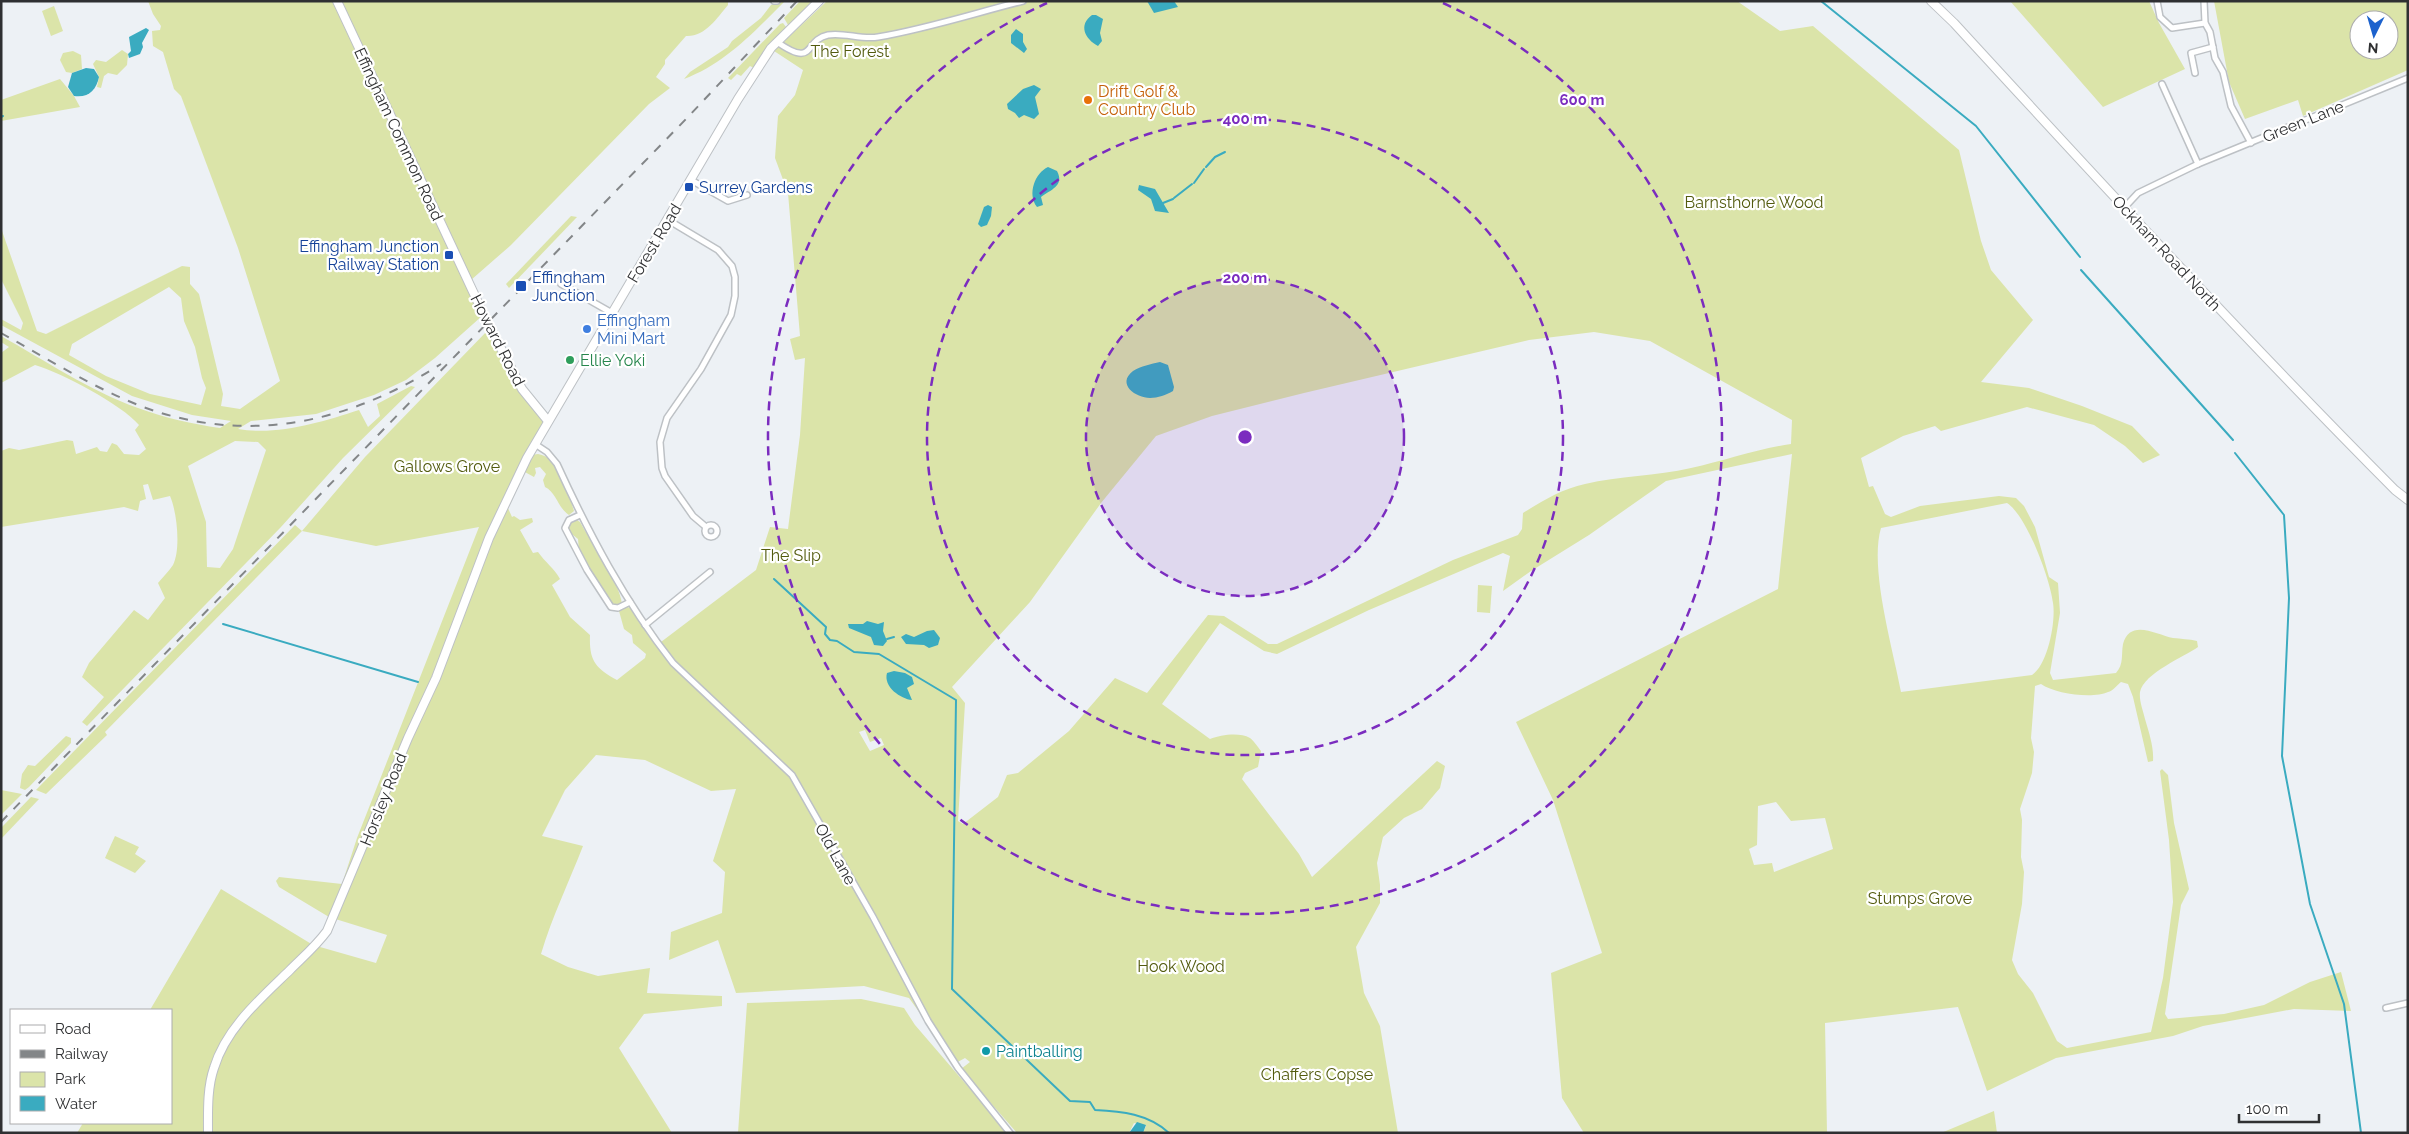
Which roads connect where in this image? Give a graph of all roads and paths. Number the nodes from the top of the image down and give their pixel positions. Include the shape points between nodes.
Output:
1 (337, 1) edge
2 (818, 1) edge
3 (1023, 1) edge
4 (1931, 1) edge
5 (2157, 1) edge
6 (2204, 1) edge
7 (2205, 23) junction
8 (777, 42) junction
9 (2213, 47) junction
10 (2195, 73) dead end
11 (2408, 78) edge
12 (2162, 84) dead end
13 (2251, 143) junction
14 (2198, 164) junction
15 (690, 180) junction
16 (747, 195) dead end
17 (2124, 208) junction
18 (668, 220) junction
19 (462, 268) joint
20 (561, 284) dead end
21 (612, 313) junction
22 (538, 408) junction
23 (553, 413) junction
24 (548, 421) junction
25 (536, 444) junction
26 (2408, 500) edge
27 (580, 515) junction
28 (706, 527) dead end
29 (710, 572) dead end
30 (630, 602) junction
31 (645, 624) junction
32 (2408, 1003) edge
33 (2386, 1008) dead end
34 (208, 1133) edge
35 (1010, 1133) edge

1 - 19 street, Effingham Common Road
2 - 8 street, Forest Road
3 - 8 street via 879,37 827,35 800,54
4 - 17 street, Ockham Road North
5 - 7 street via 2160,17 2172,28
6 - 7 street
7 - 9 street
8 - 15 street, Forest Road via 738,99
9 - 10 street via 2191,53
9 - 13 street via 2231,106
11 - 13 street, Green Lane
12 - 14 street
13 - 14 street, Green Lane
14 - 17 street, Green Lane via 2138,193
15 - 16 street via 728,201
15 - 18 street, Forest Road
17 - 26 street, Ockham Road North via 2305,399
18 - 21 street, Forest Road
18 - 28 street via 718,250 732,266 735,277 731,315 701,369 667,418 660,442 665,476 693,516
19 - 22 street, Howard Road, bridge via 522,389
20 - 21 street
21 - 23 street, Forest Road
22 - 23 street
22 - 24 street, Howard Road
23 - 24 street, Forest Road
24 - 25 street, Forest Road
25 - 27 street, Old Lane via 557,464
25 - 34 street, Horsley Road via 489,538 436,678 327,931 226,1039 213,1068
27 - 30 street, Old Lane
27 - 30 street via 570,520 565,528 587,570 611,607 618,608
29 - 31 street
30 - 31 street, Old Lane
31 - 35 street, Old Lane via 673,663 792,775 928,1021 958,1068
32 - 33 street

